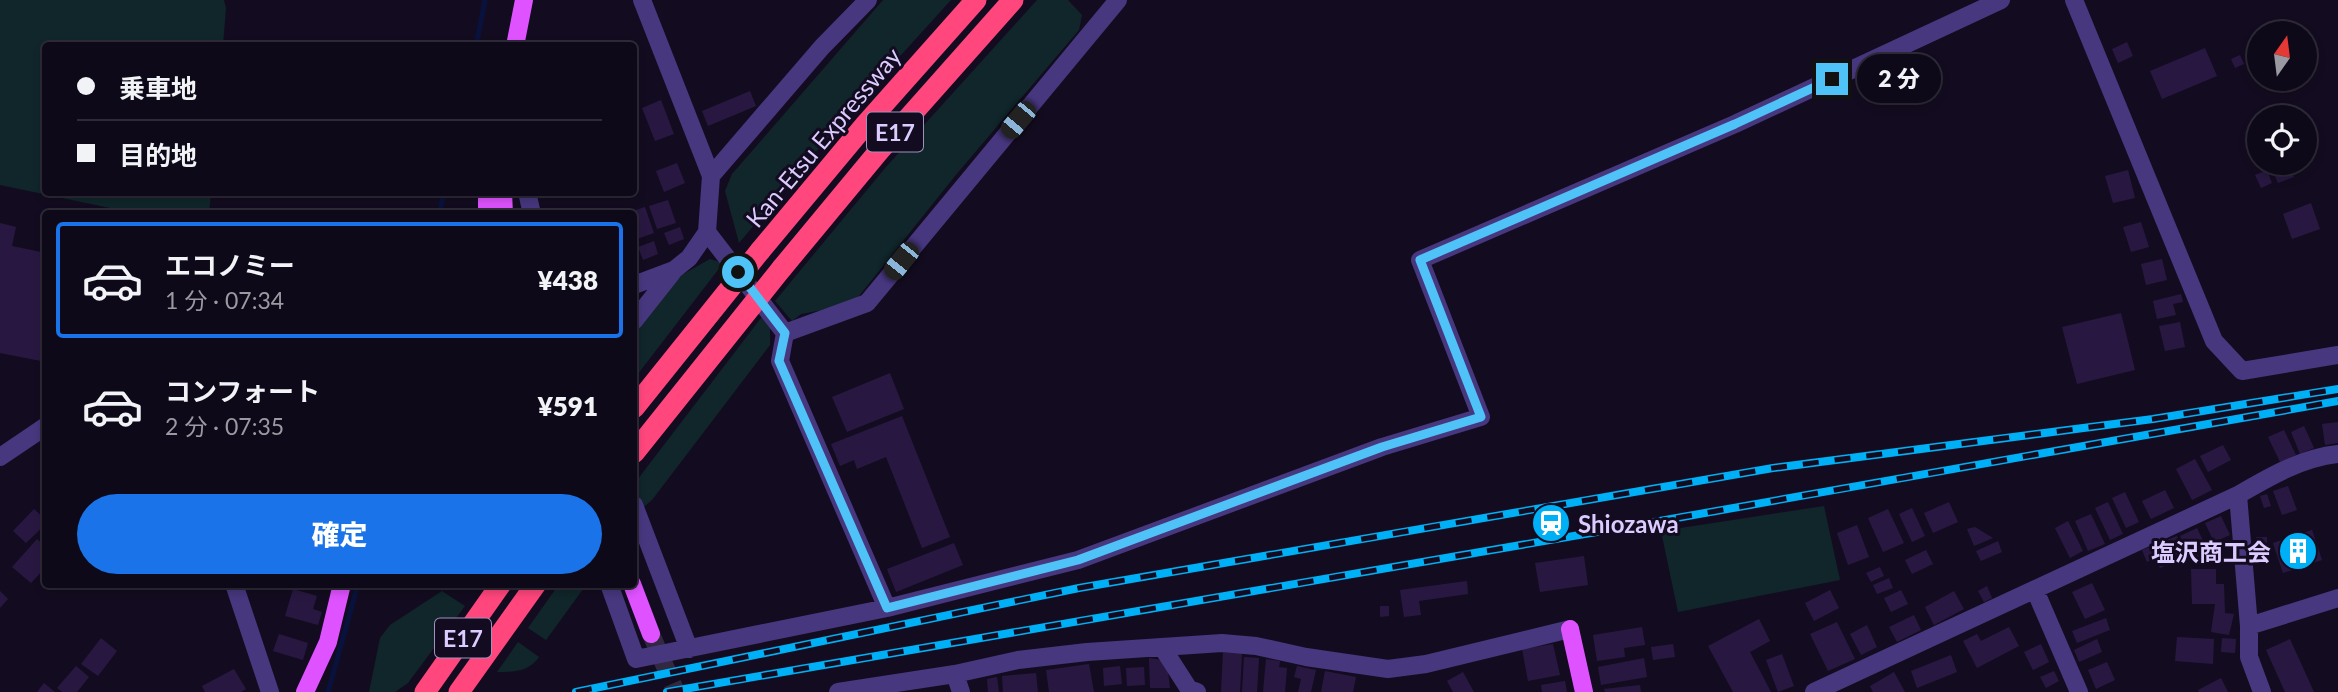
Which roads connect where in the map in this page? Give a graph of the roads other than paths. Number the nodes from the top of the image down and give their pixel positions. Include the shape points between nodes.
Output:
1 (524, 0) edge
2 (642, 0) edge
3 (868, 0) edge
4 (976, 0) edge
5 (1013, 0) edge
6 (1117, 0) edge
7 (2001, 0) edge
8 (2074, 0) edge
9 (516, 42) edge
10 (711, 176) junction
11 (707, 232) junction
12 (674, 270) junction
13 (637, 284) edge
14 (637, 317) edge
15 (785, 333) junction
16 (2338, 355) edge
17 (637, 404) edge
18 (42, 429) edge
19 (637, 449) edge
20 (2338, 454) edge
21 (0, 457) edge
22 (2238, 495) junction
23 (638, 532) edge
24 (235, 588) edge
25 (341, 588) edge
26 (499, 588) edge
27 (533, 588) edge
28 (610, 588) edge
29 (634, 588) edge
30 (2035, 590) junction
31 (2338, 598) edge
32 (887, 608) junction
33 (2249, 626) junction
34 (1570, 629) joint
35 (651, 634) tunnel mouth
36 (1162, 646) junction
37 (689, 649) junction
38 (955, 674) junction
39 (270, 692) edge
40 (305, 692) edge
41 (425, 692) edge
42 (459, 692) edge
43 (838, 692) edge
44 (961, 692) edge
45 (1197, 692) edge
46 (1584, 692) edge
47 (1814, 692) edge
48 (2079, 692) edge
49 (2262, 692) edge

1 - 9 main road
2 - 10 street
3 - 10 street
4 - 17 highway, Kan-Etsu Expressway / E17, bridge via 865,125
5 - 19 highway, E17, bridge via 888,141
6 - 15 street via 867,303
7 - 32 street via 1735,124 1420,260 1481,417 1382,447 1078,560
8 - 16 street via 2214,341 2242,372
10 - 11 street
11 - 12 street
11 - 15 street
12 - 13 street
12 - 14 street
15 - 32 street via 779,361
18 - 21 street
20 - 22 street via 2319,456 2273,474
22 - 30 street
22 - 33 street
23 - 37 street
24 - 39 street
25 - 40 main road via 328,642
26 - 41 highway, E17
27 - 42 highway, E17
28 - 37 street via 636,659
29 - 35 main road
30 - 47 street
30 - 48 street
31 - 33 street
32 - 37 street
33 - 49 street via 2249,657
34 - 36 street via 1426,664 1388,668 1256,646
34 - 46 main road
36 - 38 street via 1018,660
36 - 45 street via 1189,690
38 - 43 street
38 - 44 street

